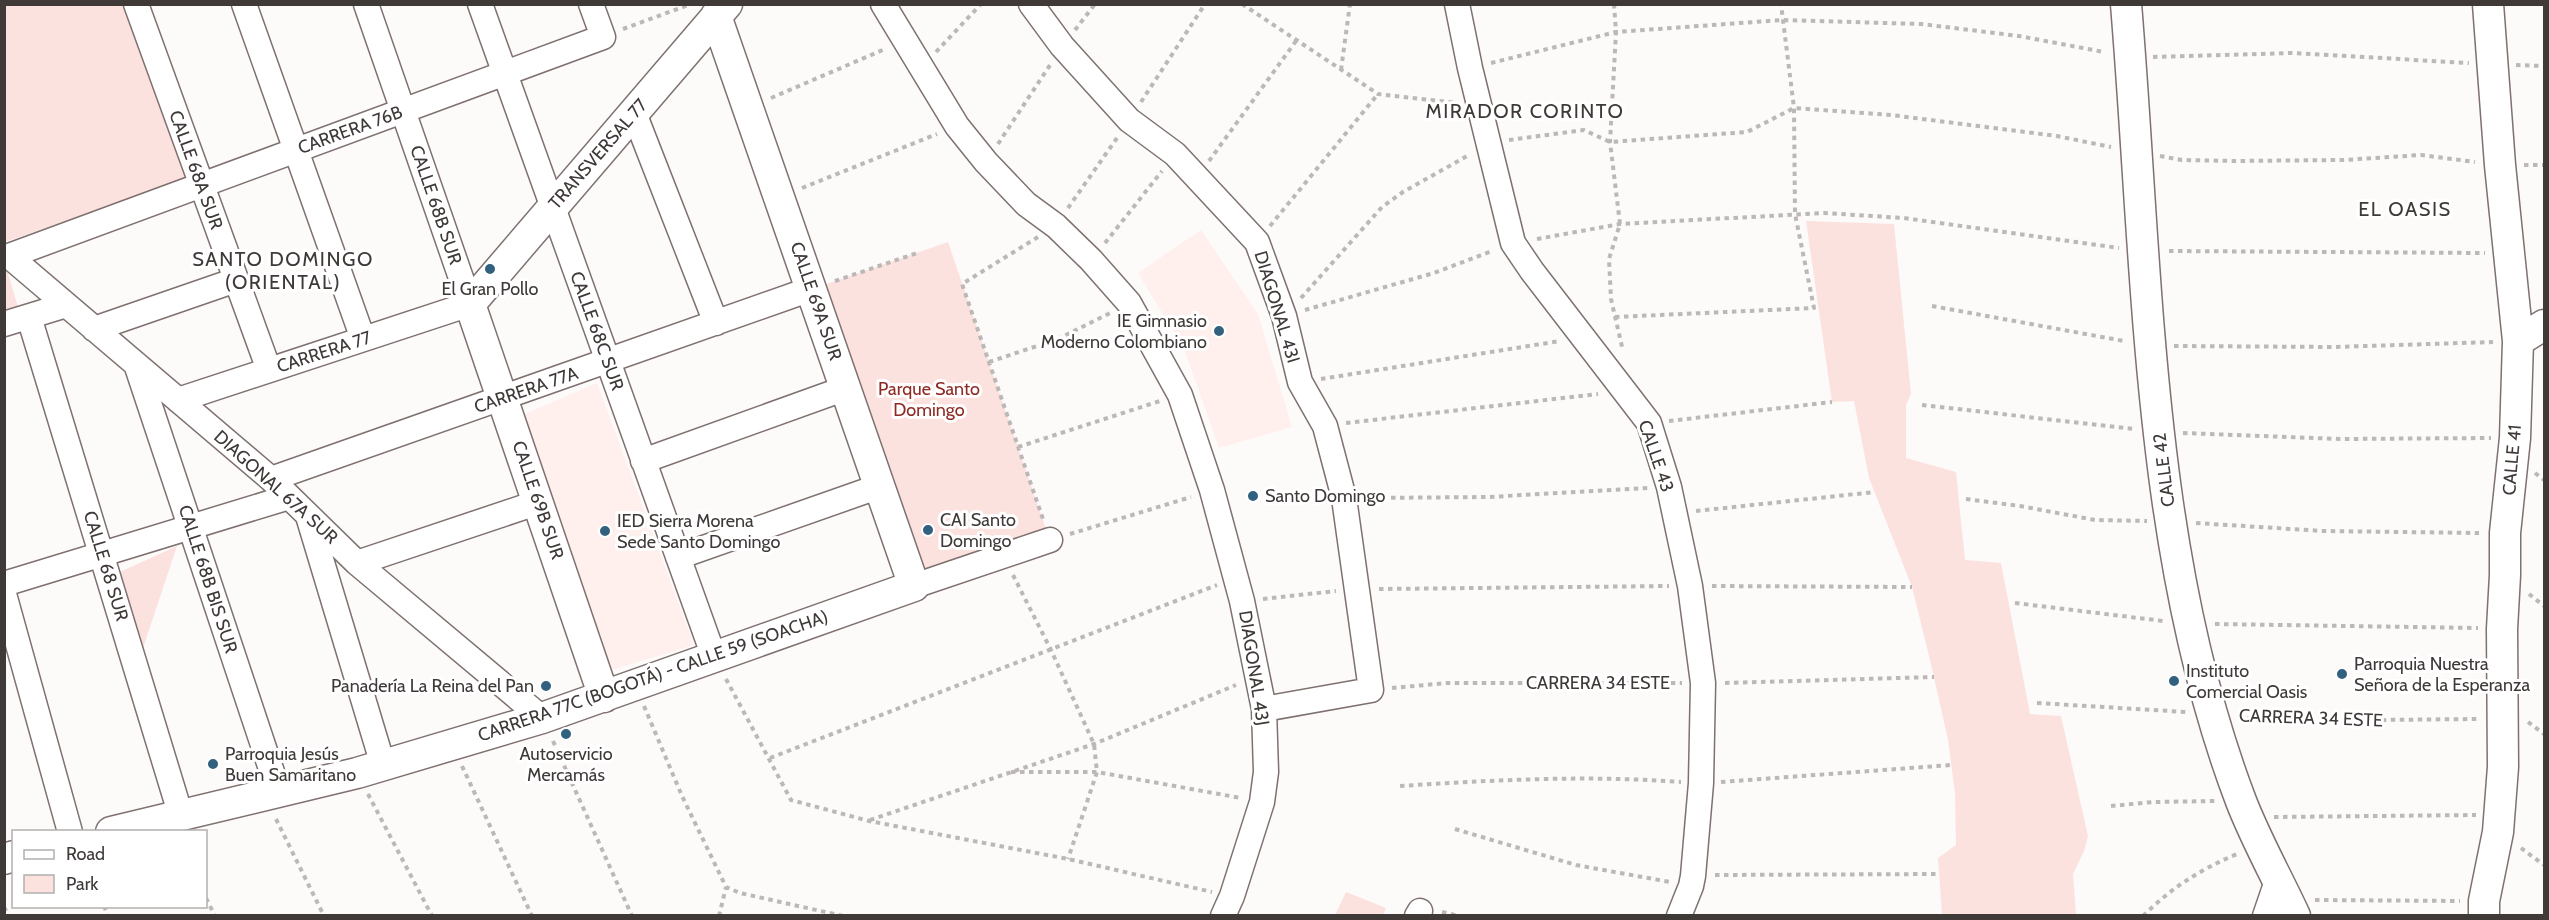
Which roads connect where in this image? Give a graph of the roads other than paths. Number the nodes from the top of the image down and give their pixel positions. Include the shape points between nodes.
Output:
1 (136, 4) edge
2 (244, 4) edge
3 (366, 4) edge
4 (480, 4) edge
5 (591, 4) edge
6 (882, 4) edge
7 (1031, 4) edge
8 (1457, 4) edge
9 (2126, 4) edge
10 (2488, 4) edge
11 (711, 8) edge
12 (504, 73) junction
13 (403, 111) junction
14 (634, 113) junction
15 (296, 150) junction
16 (202, 185) junction
17 (552, 208) junction
18 (9, 256) joint
19 (236, 280) junction
20 (811, 289) junction
21 (470, 304) junction
22 (66, 305) junction
23 (28, 317) junction
24 (716, 323) junction
25 (4, 324) edge
26 (2544, 325) edge
27 (94, 329) junction
28 (363, 339) junction
29 (2518, 341) junction
30 (608, 361) junction
31 (136, 364) junction
32 (269, 370) junction
33 (846, 388) junction
34 (178, 399) junction
35 (503, 399) junction
36 (643, 461) junction
37 (271, 479) junction
38 (880, 486) junction
39 (288, 497) junction
40 (539, 502) junction
41 (307, 513) junction
42 (191, 527) junction
43 (1050, 540) road end
44 (103, 554) junction
45 (678, 557) junction
46 (357, 563) junction
47 (4, 584) edge
48 (914, 586) junction
49 (4, 594) edge
50 (714, 657) junction
51 (604, 697) junction
52 (1264, 708) junction
53 (542, 718) junction
54 (370, 769) junction
55 (272, 795) junction
56 (181, 816) junction
57 (70, 830) edge
58 (116, 830) edge
59 (2281, 902) edge
60 (1227, 906) edge
61 (2484, 908) edge
62 (1679, 915) edge

1 - 16 street, CALLE 68A SUR
2 - 15 street
3 - 13 street, CALLE 68B SUR
4 - 12 street, CALLE 68C SUR
5 - 12 street, CARRERA 76B via 603,37
6 - 52 street, DIAGONAL 43J via 957,126 986,162 1026,204 1091,260 1129,303 1180,395 1212,490 1242,601
7 - 52 street, DIAGONAL 43I via 1062,46 1129,120 1175,154 1257,242 1284,316 1300,382 1324,426 1344,498 1371,690
8 - 62 street, CALLE 43 via 1513,243 1649,423 1669,487 1690,586 1703,684 1701,783 1692,881
9 - 59 street, CALLE 42 via 2144,251 2170,521 2190,624 2214,714
10 - 29 street, CALLE 41
11 - 14 street, TRANSVERSAL 77
11 - 20 street, CALLE 69A SUR
12 - 13 street, CARRERA 76B
12 - 17 street, CALLE 68C SUR
13 - 15 street, CARRERA 76B
13 - 21 street, CALLE 68B SUR
14 - 17 street, TRANSVERSAL 77
14 - 24 street
15 - 16 street, CARRERA 76B
15 - 28 street
16 - 18 street, CARRERA 76B
16 - 19 street, CALLE 68A SUR
17 - 21 street, TRANSVERSAL 77
17 - 30 street, CALLE 68C SUR
18 - 22 street, DIAGONAL 67A SUR
19 - 27 street
19 - 32 street, CALLE 68A SUR
20 - 24 street, CARRERA 77A
20 - 33 street, CALLE 69A SUR
21 - 28 street, CARRERA 77
21 - 35 street, CALLE 69B SUR
22 - 23 street
22 - 27 street, DIAGONAL 67A SUR
23 - 25 street
23 - 44 street, CALLE 68 SUR
24 - 30 street, CARRERA 77A
26 - 29 street
27 - 31 street, DIAGONAL 67A SUR
28 - 32 street, CARRERA 77
29 - 61 street, CALLE 41 via 2515,438 2505,533 2503,767 2498,832
30 - 35 street, CARRERA 77A
30 - 36 street, CALLE 68C SUR
31 - 34 street, DIAGONAL 67A SUR
31 - 42 street, CALLE 68B BIS SUR
32 - 34 street, CARRERA 77
33 - 36 street
33 - 38 street, CALLE 69A SUR
34 - 37 street, DIAGONAL 67A SUR
35 - 37 street, CARRERA 77A
35 - 40 street, CALLE 69B SUR
36 - 45 street, CALLE 68C SUR
37 - 39 street, DIAGONAL 67A SUR
38 - 45 street
38 - 48 street, CALLE 69A SUR
39 - 41 street, DIAGONAL 67A SUR
39 - 42 street
40 - 46 street
40 - 51 street, CALLE 69B SUR
41 - 46 street, DIAGONAL 67A SUR
41 - 54 street
42 - 44 street
42 - 55 street, CALLE 68B BIS SUR
43 - 48 street
44 - 47 street
44 - 56 street, CALLE 68 SUR
45 - 50 street, CALLE 68C SUR
46 - 53 street, DIAGONAL 67A SUR
48 - 50 street, CARRERA 77C (BOGOTÁ) - CALLE 59 (SOACHA)
49 - 57 street
50 - 51 street, CARRERA 77C (BOGOTÁ) - CALLE 59 (SOACHA)
51 - 53 street, CARRERA 77C (BOGOTÁ) - CALLE 59 (SOACHA)
52 - 60 street, DIAGONAL 43J via 1266,772 1262,802
53 - 54 street, CARRERA 77C (BOGOTÁ) - CALLE 59 (SOACHA)
54 - 55 street, CARRERA 77C (BOGOTÁ) - CALLE 59 (SOACHA)
55 - 56 street, CARRERA 77C (BOGOTÁ) - CALLE 59 (SOACHA)
56 - 58 street, CARRERA 77C (BOGOTÁ) - CALLE 59 (SOACHA)

